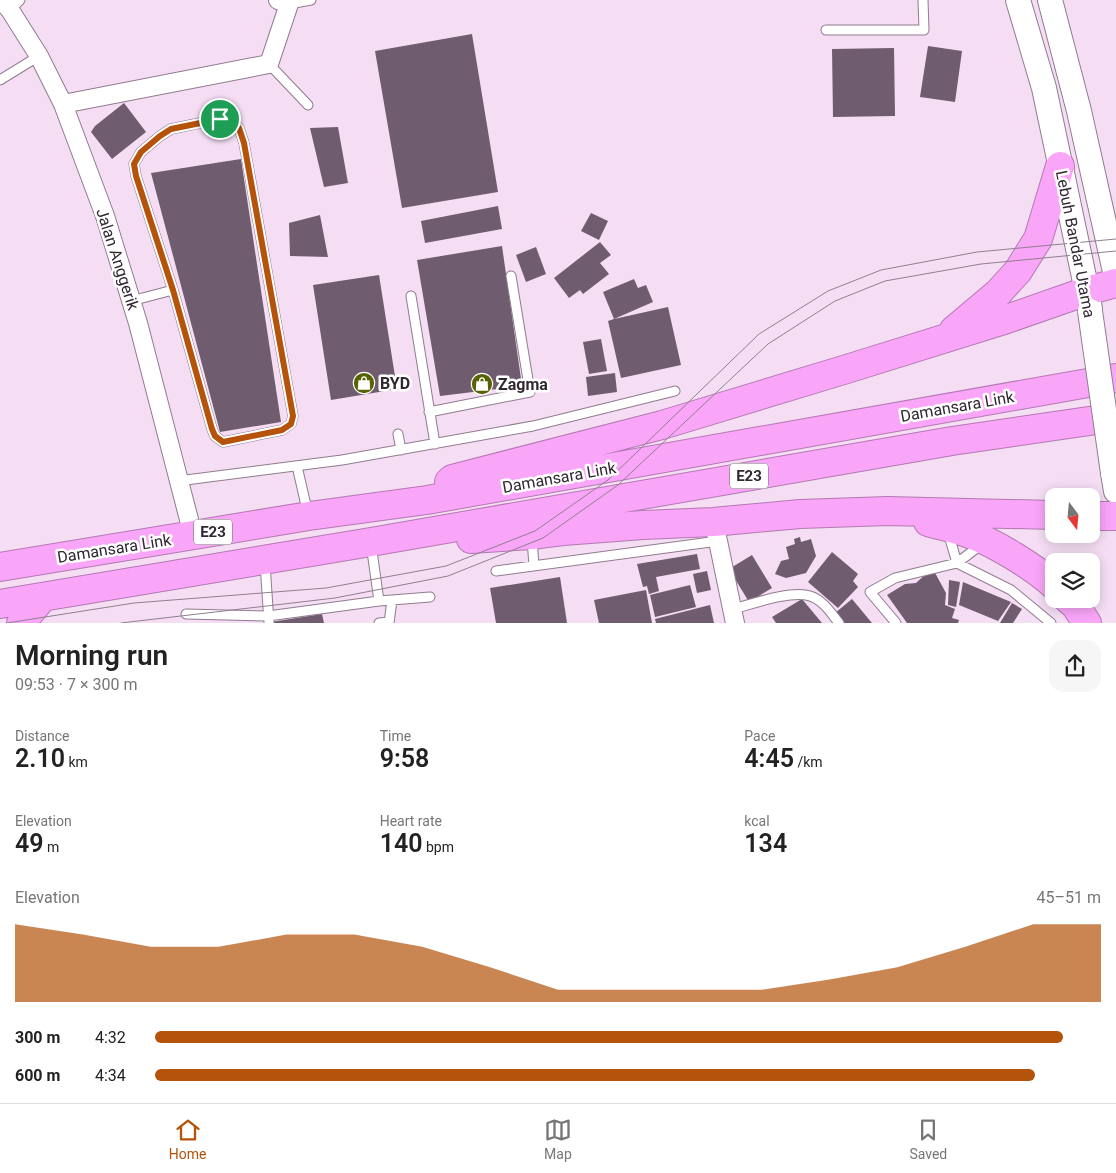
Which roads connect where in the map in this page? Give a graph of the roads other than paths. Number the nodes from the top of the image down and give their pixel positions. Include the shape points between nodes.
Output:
1 (311, 0) edge
2 (922, 0) edge
3 (1018, 0) edge
4 (1050, 0) edge
5 (283, 2) edge
6 (11, 4) edge
7 (826, 30) dead end
8 (39, 56) junction
9 (269, 64) junction
10 (0, 80) edge
11 (63, 104) junction
12 (308, 105) dead end
13 (1060, 166) junction
14 (511, 276) dead end
15 (1116, 276) edge
16 (1116, 282) edge
17 (173, 290) junction
18 (411, 296) dead end
19 (131, 300) junction
20 (1088, 301) junction
21 (943, 339) junction
22 (1116, 378) edge
23 (675, 391) dead end
24 (430, 412) junction
25 (1116, 417) edge
26 (398, 434) dead end
27 (435, 444) junction
28 (401, 450) junction
29 (298, 466) junction
30 (178, 481) junction
31 (1115, 482) edge
32 (427, 500) junction
33 (888, 512) junction
34 (1045, 515) edge
35 (309, 516) junction
36 (1100, 516) edge
37 (1116, 516) edge
38 (947, 527) junction
39 (716, 531) junction
40 (531, 535) junction
41 (193, 536) junction
42 (377, 540) junction
43 (986, 541) junction
44 (265, 559) junction
45 (957, 563) junction
46 (534, 566) junction
47 (0, 567) edge
48 (496, 571) dead end
49 (1045, 579) edge
50 (43, 597) junction
51 (430, 597) dead end
52 (392, 600) junction
53 (379, 601) junction
54 (0, 604) edge
55 (1077, 608) edge
56 (186, 614) dead end
57 (734, 616) edge
58 (269, 619) edge
59 (389, 622) edge
60 (21, 623) edge
61 (379, 623) edge
62 (839, 623) edge
63 (896, 623) edge
64 (1051, 623) edge
65 (1087, 623) edge

1 - 5 lane
2 - 7 lane via 924,30
3 - 13 main road, Lebuh Bandar Utama via 1044,88
4 - 15 main road, Lebuh Bandar Utama
5 - 9 street
6 - 8 street, Jalan Anggerik
8 - 10 lane
8 - 11 street, Jalan Anggerik
9 - 11 street
9 - 12 lane
11 - 19 street, Jalan Anggerik via 105,216
13 - 20 main road, Lebuh Bandar Utama
13 - 21 highway via 1038,239 1018,271 998,293
14 - 24 lane via 530,392
16 - 20 highway
17 - 17 lane via 215,436 223,442 282,430 291,424 293,416 244,143 239,128 232,121 220,119 171,129 141,152 134,164
17 - 19 lane
18 - 24 lane
19 - 30 street, Jalan Anggerik
20 - 21 highway via 1001,321
20 - 31 main road, Lebuh Bandar Utama, bridge
21 - 32 highway via 662,425 452,479
22 - 32 highway, Damansara Link / E23
23 - 27 lane via 533,426
24 - 27 lane
25 - 42 highway, Damansara Link / E23 via 952,441
26 - 28 lane
27 - 28 lane
28 - 29 lane
29 - 30 lane
29 - 35 lane
30 - 41 street, Jalan Anggerik
32 - 35 highway, Damansara Link / E23
33 - 34 highway
33 - 38 highway
33 - 39 highway via 800,514
35 - 41 highway, Damansara Link / E23
36 - 37 highway
38 - 43 highway
38 - 45 lane
39 - 40 highway via 643,525
39 - 46 lane
39 - 57 street
40 - 42 highway via 447,541
40 - 46 lane
41 - 47 highway, Damansara Link / E23
42 - 44 highway, Damansara Link / E23
42 - 53 lane
43 - 45 lane
43 - 49 highway
44 - 50 highway, Damansara Link / E23
44 - 58 lane
45 - 63 lane via 896,578 870,592
45 - 64 lane via 1011,590
46 - 48 lane
50 - 54 highway, Damansara Link / E23
50 - 60 highway
51 - 52 lane
52 - 53 lane
52 - 59 lane
53 - 58 lane
55 - 65 highway
56 - 58 lane
57 - 62 lane via 793,594 811,596 827,606
59 - 61 lane

